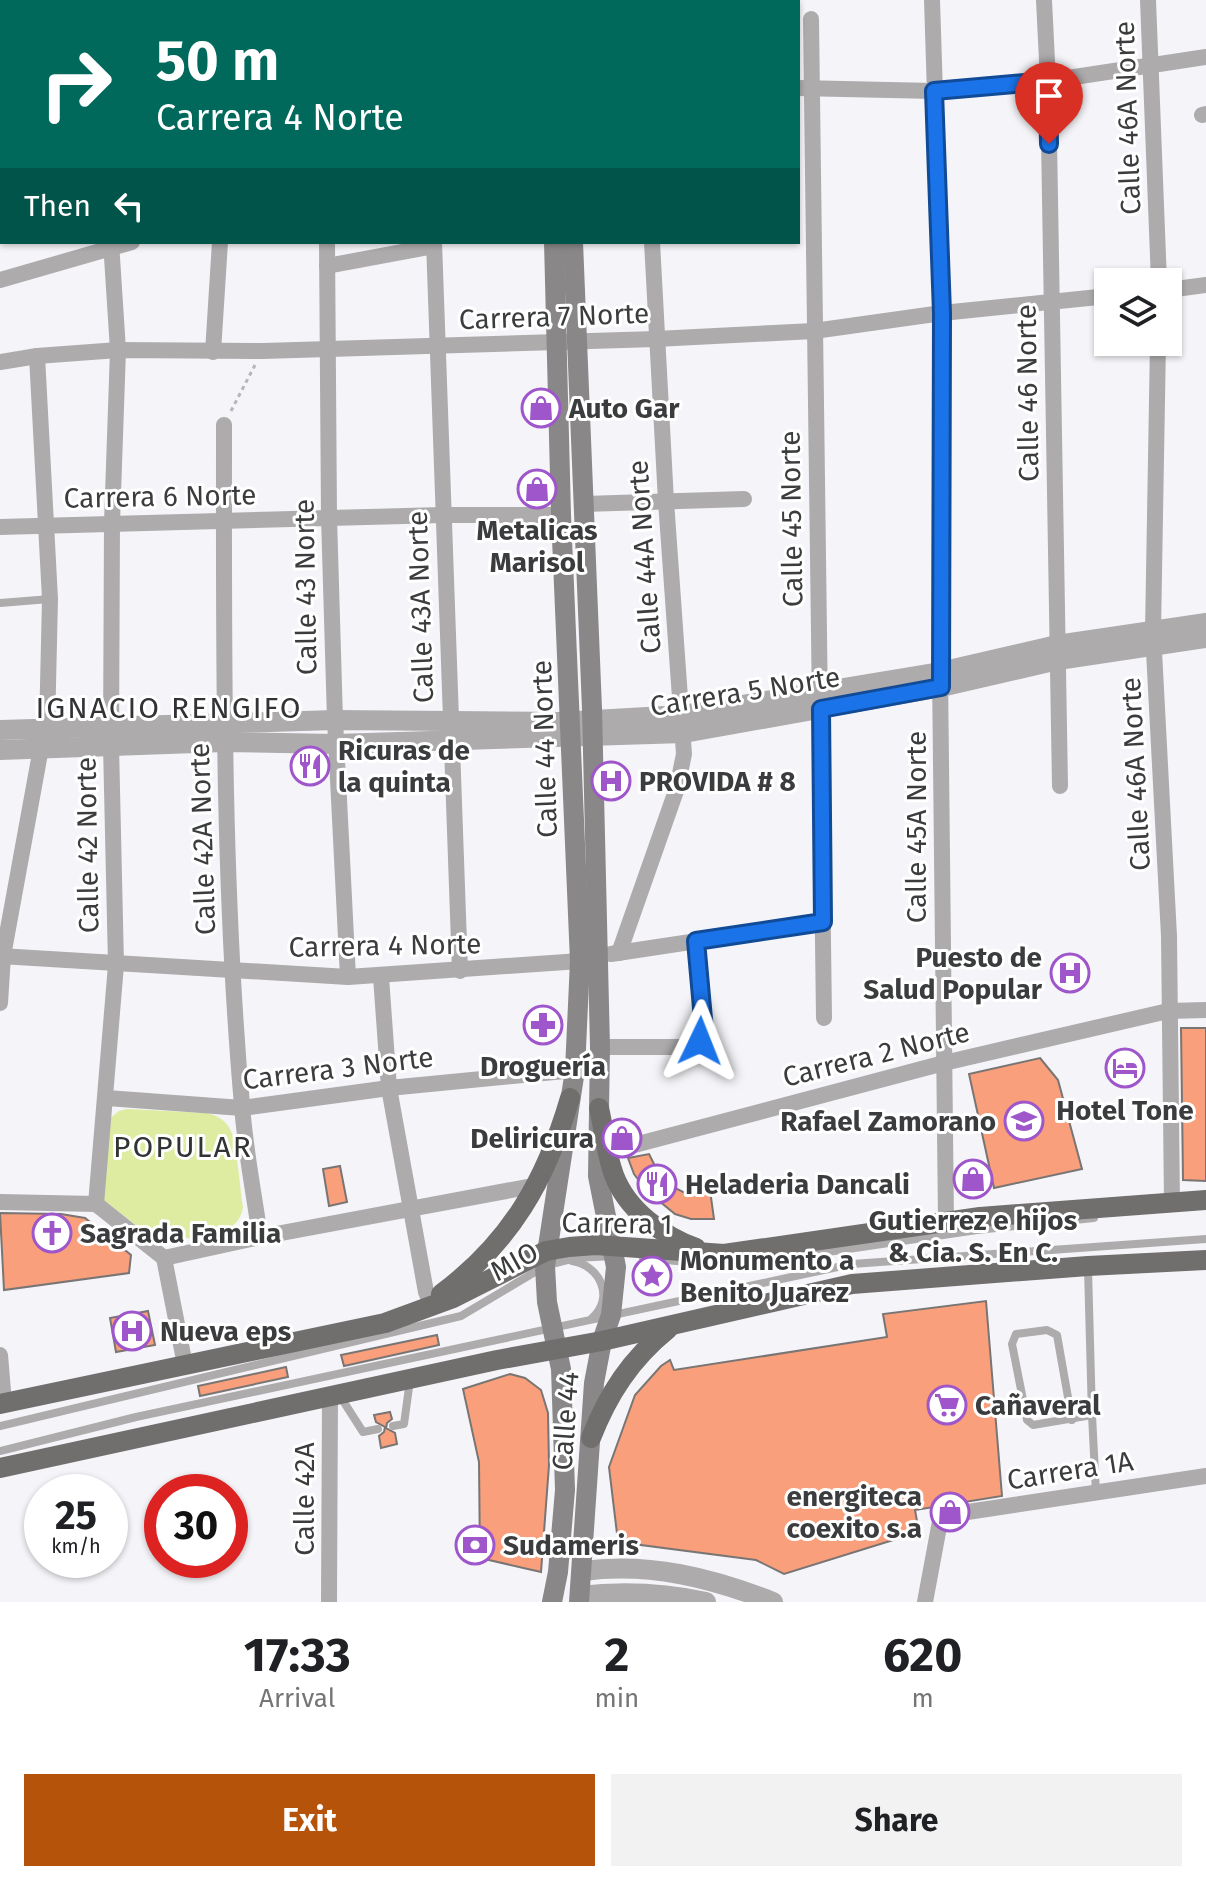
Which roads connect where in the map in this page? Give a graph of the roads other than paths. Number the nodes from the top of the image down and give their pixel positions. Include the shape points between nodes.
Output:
1 (932, 0) edge
2 (1044, 0) edge
3 (1148, 0) edge
4 (811, 19) dead end
5 (1206, 57) edge
6 (1151, 64) junction
7 (1048, 81) junction
8 (804, 87) edge
9 (934, 91) junction
10 (220, 244) edge
11 (327, 244) edge
12 (434, 244) edge
13 (554, 244) edge
14 (573, 244) edge
15 (652, 244) edge
16 (112, 246) edge
17 (327, 266) junction
18 (1158, 268) edge
19 (0, 280) edge
20 (1206, 285) edge
21 (1182, 288) edge
22 (1094, 297) edge
23 (1052, 301) junction
24 (942, 313) junction
25 (814, 331) junction
26 (656, 339) junction
27 (568, 342) junction
28 (438, 345) junction
29 (328, 348) junction
30 (118, 350) junction
31 (213, 352) junction
32 (37, 356) junction
33 (1158, 356) edge
34 (0, 362) edge
35 (224, 425) road end
36 (744, 499) dead end
37 (666, 501) junction
38 (584, 504) junction
39 (442, 515) junction
40 (561, 515) junction
41 (329, 517) junction
42 (224, 521) junction
43 (112, 523) junction
44 (48, 524) junction
45 (0, 527) edge
46 (50, 599) junction
47 (0, 603) edge
48 (1206, 623) edge
49 (1206, 638) edge
50 (1154, 640) junction
51 (1058, 653) junction
52 (940, 679) junction
53 (820, 701) junction
54 (335, 720) junction
55 (683, 724) junction
56 (452, 729) junction
57 (582, 729) junction
58 (0, 730) edge
59 (224, 733) junction
60 (112, 736) junction
61 (44, 738) junction
62 (336, 744) junction
63 (0, 750) edge
64 (1060, 786) dead end
65 (823, 922) junction
66 (696, 941) junction
67 (619, 953) junction
68 (1, 956) edge
69 (588, 958) junction
70 (116, 965) junction
71 (233, 971) junction
72 (460, 971) junction
73 (348, 977) junction
74 (381, 977) junction
75 (0, 1003) edge
76 (1206, 1010) edge
77 (1168, 1011) junction
78 (824, 1018) dead end
79 (600, 1047) junction
80 (944, 1063) junction
81 (575, 1070) junction
82 (389, 1088) junction
83 (107, 1098) junction
84 (570, 1098) junction
85 (242, 1108) junction
86 (599, 1108) junction
87 (608, 1152) junction
88 (538, 1185) junction
89 (1206, 1200) edge
90 (0, 1202) edge
91 (1172, 1203) junction
92 (96, 1204) junction
93 (411, 1208) junction
94 (1206, 1210) edge
95 (946, 1222) junction
96 (260, 1237) junction
97 (1206, 1239) edge
98 (615, 1251) junction
99 (724, 1254) junction
100 (164, 1258) junction
101 (549, 1260) junction
102 (1206, 1260) edge
103 (1088, 1266) junction
104 (430, 1301) junction
105 (611, 1315) junction
106 (404, 1317) junction
107 (588, 1321) junction
108 (673, 1324) junction
109 (554, 1338) junction
110 (602, 1341) junction
111 (0, 1355) edge
112 (185, 1365) junction
113 (410, 1380) junction
114 (335, 1396) junction
115 (2, 1403) edge
116 (1092, 1415) junction
117 (1072, 1420) junction
118 (0, 1426) edge
119 (393, 1426) dead end
120 (378, 1429) dead end
121 (591, 1438) junction
122 (0, 1451) edge
123 (0, 1468) edge
124 (1206, 1476) edge
125 (1096, 1493) junction
126 (583, 1571) junction
127 (681, 1572) junction
128 (678, 1596) junction
129 (622, 1597) edge
130 (579, 1599) edge
131 (329, 1602) edge
132 (552, 1602) edge
133 (706, 1602) edge
134 (773, 1602) edge
135 (925, 1602) edge

1 - 9 street, Calle 45A Norte
2 - 7 street, Calle 46 Norte
3 - 6 street, Calle 46A Norte
4 - 8 street, Calle 45 Norte
5 - 6 street
6 - 7 street
6 - 18 street, Calle 46A Norte
7 - 9 street
7 - 23 street, Calle 46 Norte
8 - 9 street
8 - 25 street, Calle 45 Norte
9 - 24 street, Calle 45A Norte
10 - 31 street
11 - 17 street, Calle 43 Norte
12 - 17 street
12 - 28 street, Calle 43A Norte
13 - 27 main road, Calle 44 Norte
14 - 27 main road, Calle 44 Norte
15 - 26 street, Calle 44A Norte
16 - 19 street
16 - 30 street, Calle 42 Norte
17 - 29 street, Calle 43 Norte
20 - 21 street
22 - 23 street, Carrera 7 Norte
23 - 24 street, Carrera 7 Norte
23 - 51 street, Calle 46 Norte
24 - 25 street, Carrera 7 Norte
24 - 52 street, Calle 45A Norte
25 - 26 street, Carrera 7 Norte
25 - 53 street, Calle 45 Norte
26 - 27 street, Carrera 7 Norte
26 - 37 street, Calle 44A Norte
27 - 28 street, Carrera 7 Norte
27 - 38 main road, Calle 44 Norte
27 - 40 main road, Calle 44 Norte
28 - 29 street, Carrera 7 Norte
28 - 39 street, Calle 43A Norte
29 - 31 street, Carrera 7 Norte
29 - 41 street, Calle 43 Norte
30 - 31 street, Carrera 7 Norte
30 - 32 street, Carrera 7 Norte
30 - 43 street, Calle 42 Norte
32 - 34 street, Carrera 7 Norte
32 - 44 street
33 - 50 street, Calle 46A Norte
35 - 42 street, Calle 42A Norte
36 - 37 street
37 - 38 street
37 - 55 street, Calle 44A Norte
38 - 57 main road, Calle 44 Norte
39 - 40 street, Carrera 6 Norte
39 - 41 street, Carrera 6 Norte
39 - 56 street, Calle 43A Norte
40 - 57 main road, Calle 44 Norte
41 - 42 street, Carrera 6 Norte
41 - 54 street, Calle 43 Norte
42 - 43 street, Carrera 6 Norte
42 - 59 street, Calle 42A Norte
43 - 44 street, Carrera 6 Norte
43 - 60 street, Calle 42 Norte
44 - 45 street, Carrera 6 Norte
44 - 46 street
46 - 47 lane
46 - 61 street
48 - 50 street, Carrera 5 Norte
49 - 50 street, Carrera 5 Norte
50 - 51 street, Carrera 5 Norte
50 - 77 street, Calle 46A Norte
51 - 52 street, Carrera 5 Norte
51 - 64 street, Calle 46 Norte
52 - 53 street, Carrera 5 Norte
52 - 80 street, Calle 45A Norte
53 - 55 street, Carrera 5 Norte
53 - 65 street, Calle 45 Norte
54 - 56 street, Carrera 5 Norte
54 - 59 street, Carrera 5 Norte
54 - 62 street, Calle 43 Norte
55 - 57 street, Carrera 5 Norte
55 - 67 street, Calle 44A Norte via 677,788
56 - 57 street, Carrera 5 Norte
56 - 62 street, Carrera 5 Norte
56 - 72 street, Calle 43A Norte
57 - 69 main road, Calle 44 Norte
58 - 61 street, Carrera 5 Norte
59 - 60 street, Carrera 5 Norte
59 - 62 street, Carrera 5 Norte
59 - 71 street, Calle 42A Norte
60 - 61 street, Carrera 5 Norte
60 - 70 street, Calle 42 Norte
61 - 63 street, Carrera 5 Norte
61 - 68 street
62 - 73 street, Calle 43 Norte
65 - 66 street, Carrera 4 Norte
65 - 78 street, Calle 45 Norte
66 - 67 street, Carrera 4 Norte
66 - 79 street via 704,1030 700,1041 690,1047
67 - 69 street, Carrera 4 Norte
68 - 70 street, Carrera 4 Norte
68 - 75 street
69 - 72 street, Carrera 4 Norte
69 - 79 main road, Calle 44 Norte
69 - 81 main road, Calle 44 Norte
70 - 71 street, Carrera 4 Norte
70 - 83 street, Calle 42 Norte
71 - 73 street, Carrera 4 Norte
71 - 85 street, Calle 42A Norte
72 - 74 street, Carrera 4 Norte
73 - 74 street, Carrera 4 Norte
74 - 82 street
76 - 77 street, Carrera 2 Norte
77 - 80 street, Carrera 2 Norte
77 - 91 street, Calle 46A Norte
79 - 86 main road, Calle 44 Norte
80 - 87 street, Carrera 2 Norte
80 - 95 street, Calle 45A Norte
81 - 82 street, Carrera 3 Norte
81 - 84 main road, Calle 44 Norte
82 - 85 street, Carrera 3 Norte
82 - 93 street
83 - 85 street, Carrera 3 Norte
83 - 92 street, Calle 42 Norte
84 - 88 main road
84 - 101 main road, Calle 44 Norte
85 - 96 street, Calle 42A Norte
86 - 87 main road
86 - 98 main road, Calle 44 Norte via 598,1176
87 - 99 main road via 620,1187 644,1216 694,1248
88 - 93 street
88 - 104 main road via 486,1255
89 - 91 main road, Carrera 1
90 - 92 street
91 - 95 main road, Carrera 1
92 - 100 street
93 - 96 street
93 - 104 street
94 - 98 lane via 977,1230 732,1266
95 - 99 main road, Carrera 1
96 - 100 street
97 - 105 lane via 852,1264
98 - 99 main road, Carrera 1
98 - 101 main road, Carrera 1 via 585,1245
98 - 105 main road, Calle 44
100 - 112 street
101 - 106 main road, Carrera 1
101 - 107 lane via 586,1265 601,1281 602,1304
101 - 109 main road, Calle 44 via 544,1285
101 - 118 lane, MIO via 461,1316
102 - 103 main road
103 - 108 main road via 852,1284
103 - 116 lane
104 - 106 main road
105 - 107 lane
105 - 110 main road, Calle 44
106 - 112 main road, Carrera 1
107 - 109 lane
108 - 110 main road
108 - 121 main road via 628,1367
109 - 110 main road
109 - 113 main road
109 - 122 lane via 136,1417
109 - 132 main road, Calle 44 via 561,1369 565,1490
110 - 121 main road, Calle 44
111 - 115 street
112 - 115 main road, Carrera 1
113 - 114 main road
113 - 119 lane via 404,1424
114 - 120 lane via 363,1432
114 - 123 main road
114 - 131 street, Calle 42A
116 - 117 lane
116 - 125 lane
117 - 117 lane via 1057,1335 1047,1330 1016,1334 1012,1344 1027,1420 1033,1425
121 - 126 main road, Calle 44
124 - 125 street, Carrera 1A
125 - 135 street, Carrera 1A via 941,1516
126 - 127 street
126 - 130 main road, Calle 44
127 - 128 street
127 - 134 street
128 - 129 street
128 - 133 street
129 - 130 street

